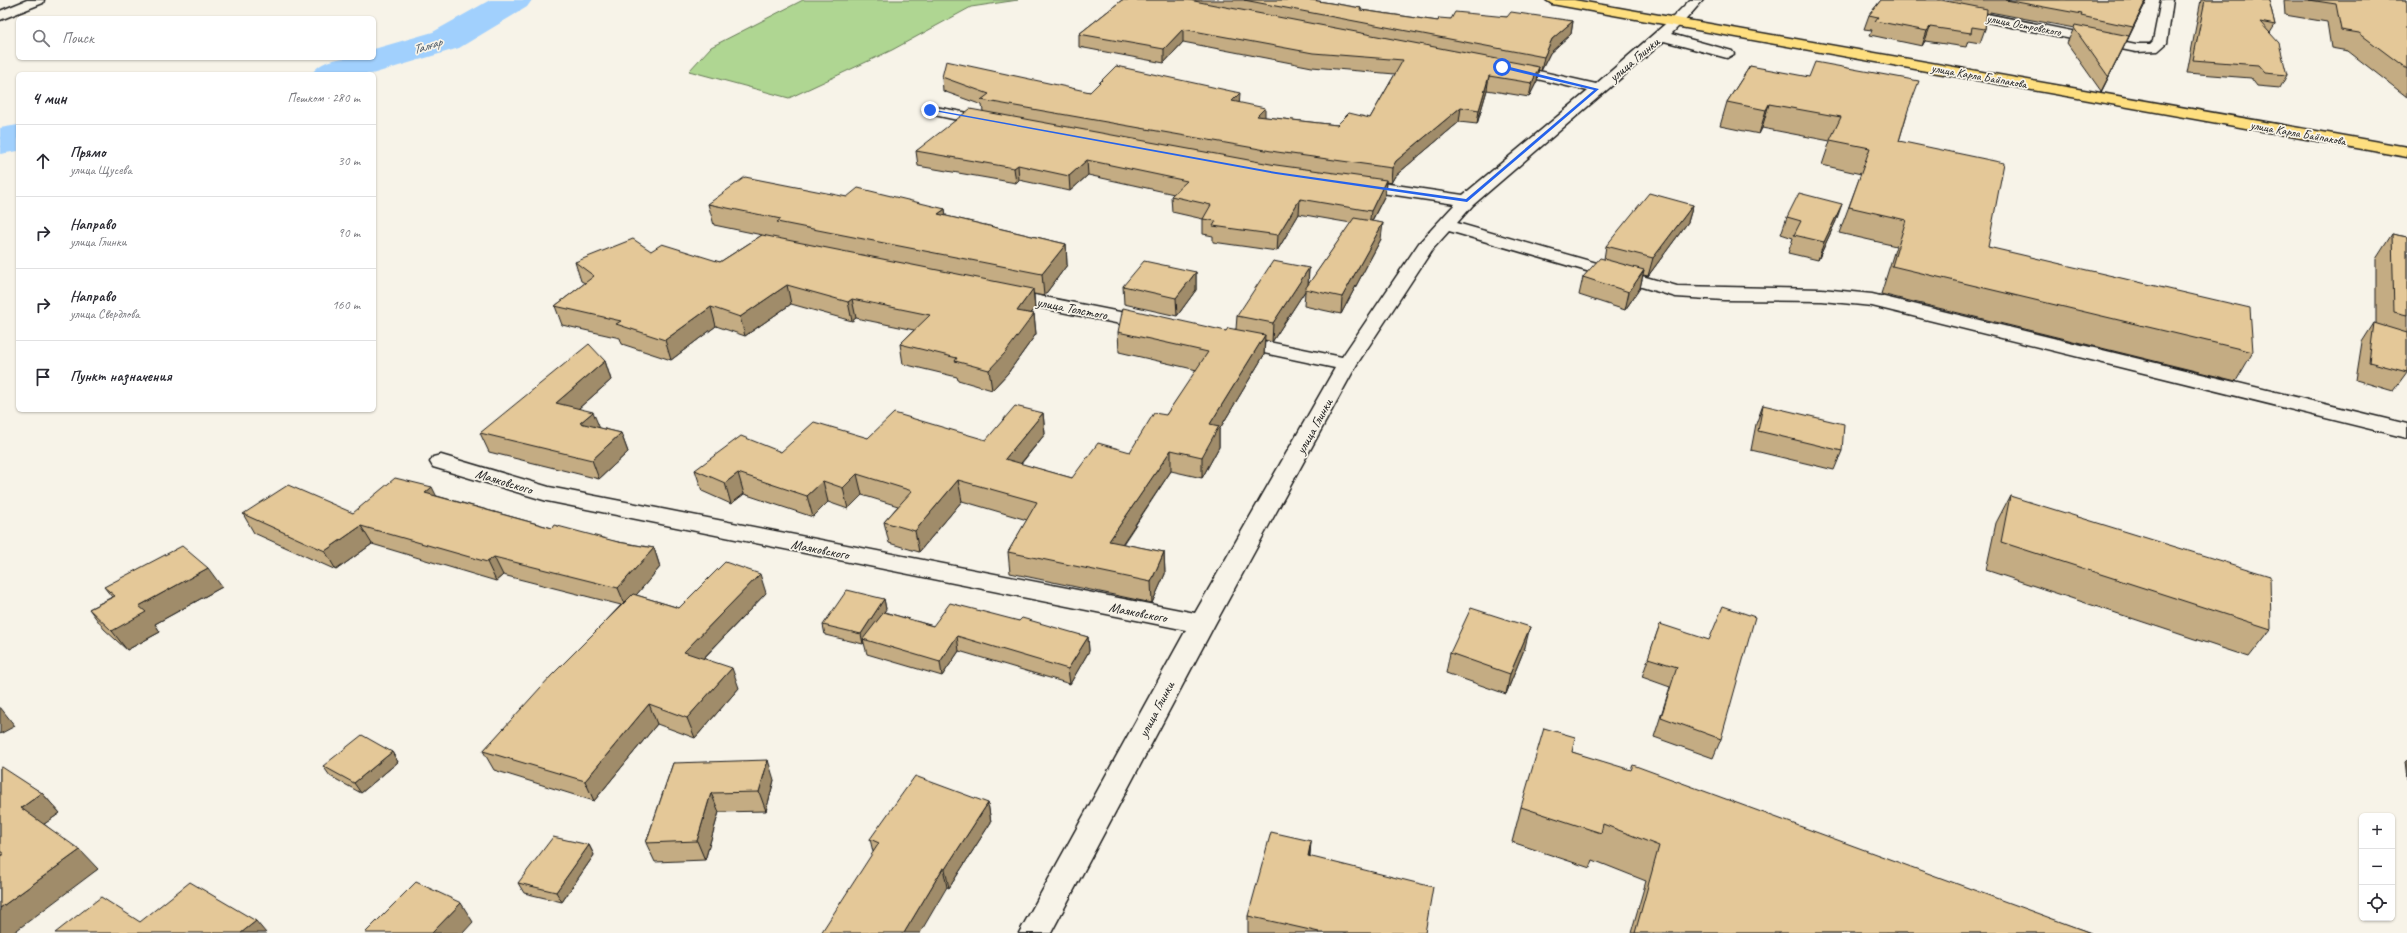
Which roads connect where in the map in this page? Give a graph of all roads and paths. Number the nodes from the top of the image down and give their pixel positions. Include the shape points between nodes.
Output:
1 (38, 0) edge
2 (1552, 0) edge
3 (1697, 0) edge
4 (2167, 0) edge
5 (1942, 9) edge
6 (0, 16) edge
7 (1669, 29) junction
8 (1727, 54) dead end
9 (1494, 65) edge
10 (1597, 89) junction
11 (930, 110) dead end
12 (1006, 125) edge
13 (2407, 152) edge
14 (1337, 182) edge
15 (1467, 201) junction
16 (1446, 225) junction
17 (990, 292) edge
18 (1169, 328) edge
19 (1215, 337) edge
20 (1347, 364) junction
21 (2407, 431) edge
22 (441, 462) dead end
23 (1202, 624) junction
24 (1035, 933) edge

1 - 6 street
2 - 7 main road, улица Карла Байпакова
3 - 7 street, улица Глинки
4 - 5 street, улица Островского via 2160,43 2153,48 2136,48
7 - 8 street
7 - 10 street, улица Глинки
7 - 13 main road, улица Карла Байпакова
9 - 10 street
10 - 15 street, улица Глинки
11 - 12 street
14 - 15 street
15 - 16 street, улица Глинки
16 - 20 street, улица Глинки via 1425,247
16 - 21 street via 1676,291 1872,300
17 - 18 street, улица Толстого
19 - 20 street
20 - 23 street, улица Глинки
22 - 23 street, Маяковского via 547,494
23 - 24 street, улица Глинки

